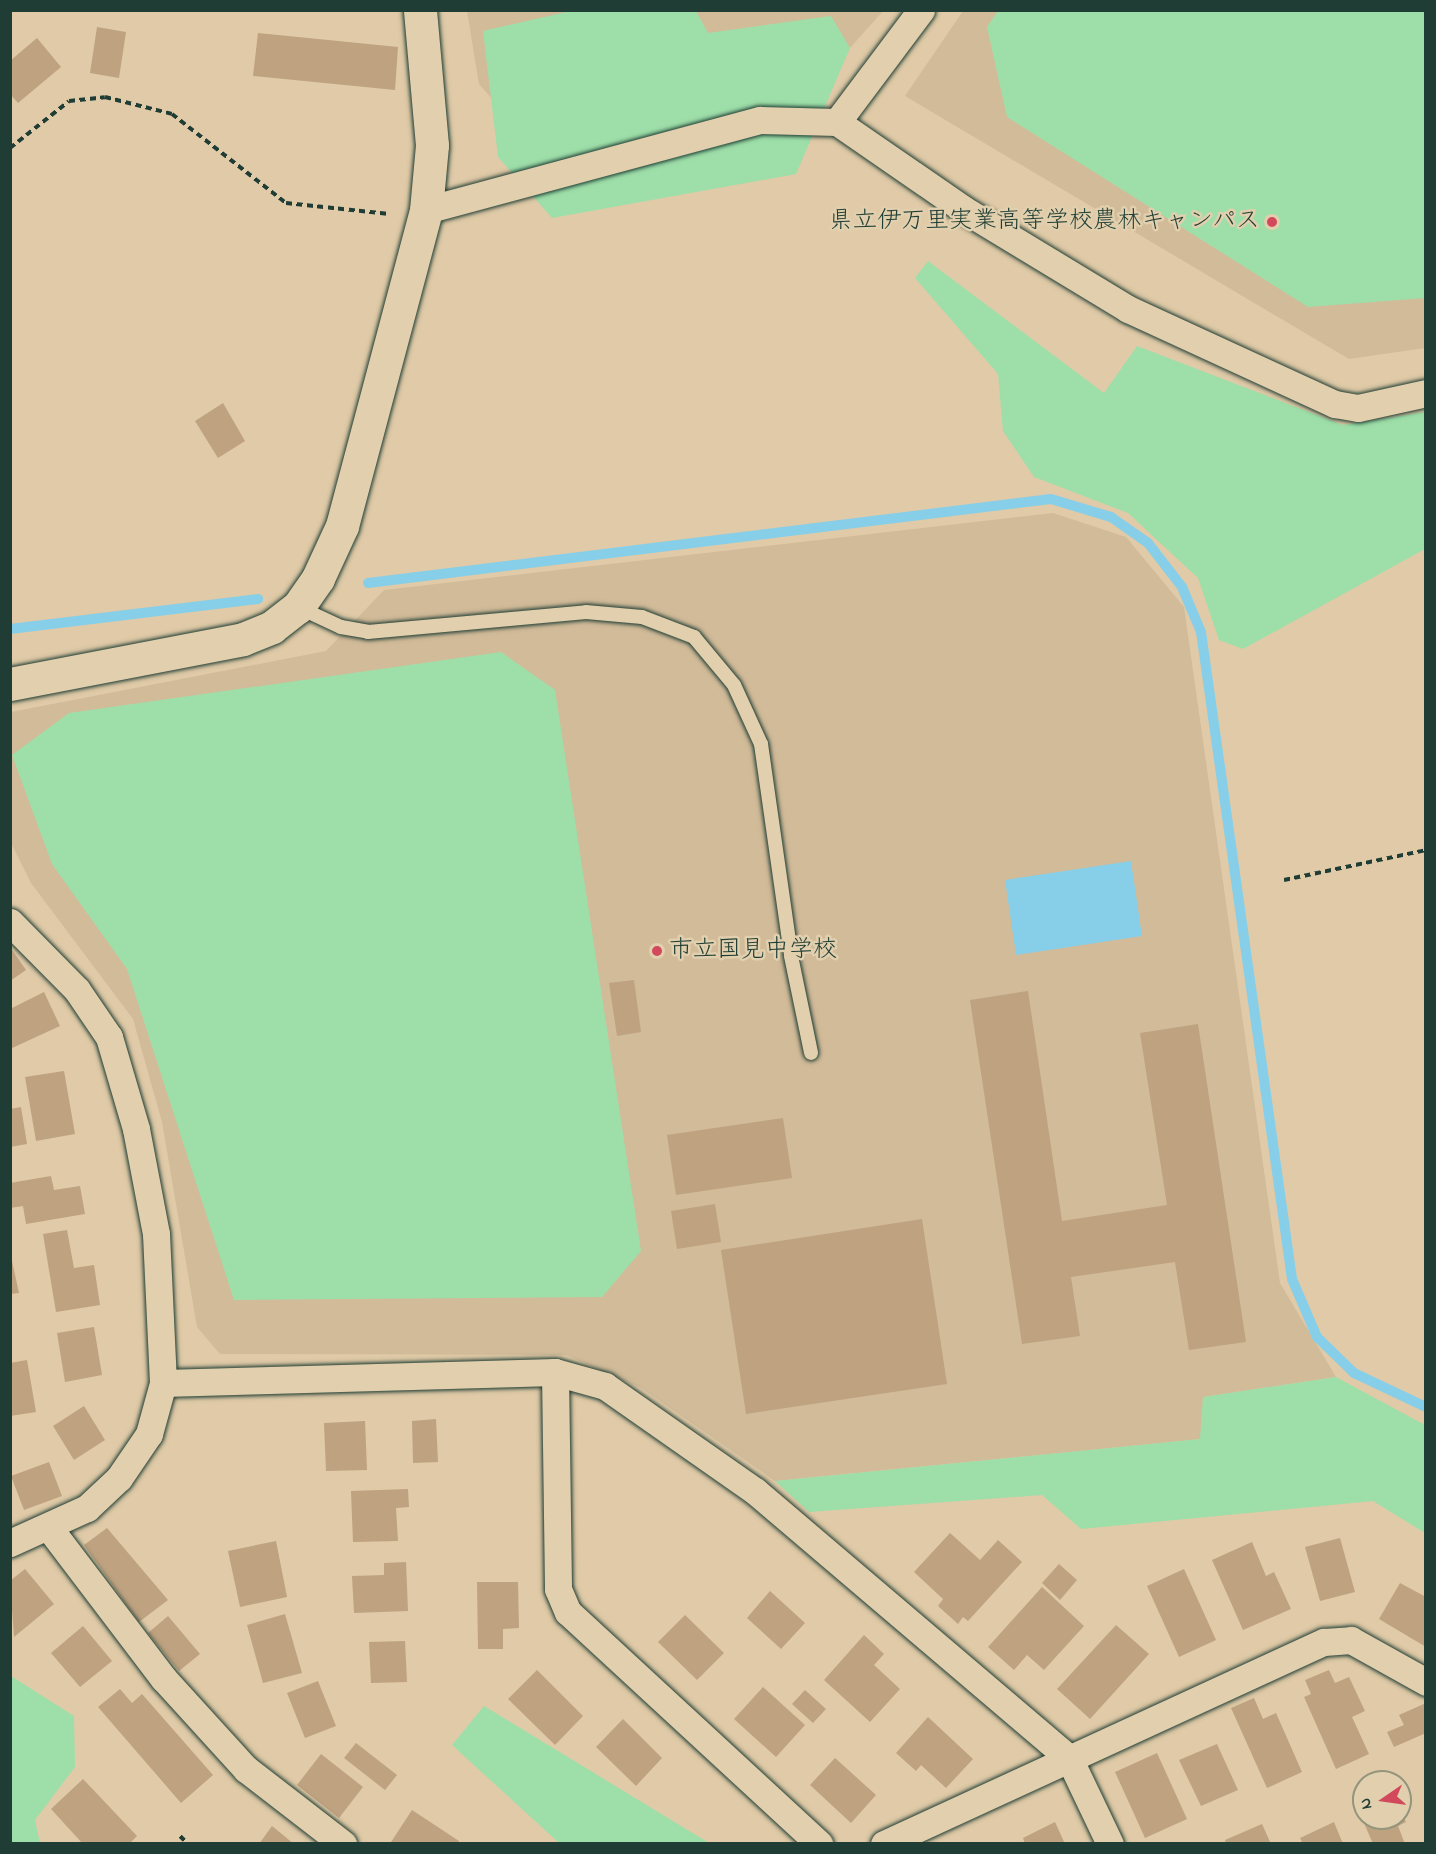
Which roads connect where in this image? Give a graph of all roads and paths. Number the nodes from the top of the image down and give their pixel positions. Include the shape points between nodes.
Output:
1 (420, 10) edge
2 (921, 10) edge
3 (837, 122) junction
4 (10, 148) edge
5 (426, 210) junction
6 (1425, 393) edge
7 (298, 607) junction
8 (10, 684) edge
9 (1425, 850) edge
10 (1284, 880) dead end
11 (10, 922) edge
12 (811, 1053) dead end
13 (555, 1372) junction
14 (163, 1383) junction
15 (50, 1529) junction
16 (10, 1543) edge
17 (1425, 1682) edge
18 (1069, 1758) junction
19 (180, 1836) dead end
20 (188, 1844) edge
21 (343, 1844) edge
22 (819, 1844) edge
23 (884, 1844) edge
24 (1110, 1844) edge

1 - 5 street via 432,145
2 - 3 street
3 - 5 street via 760,120
3 - 6 street via 963,209 1149,318 1335,404 1358,408
4 - 5 path via 69,101 105,97 172,114 286,203 378,215
5 - 7 street via 342,526 318,579
7 - 8 street via 272,627 205,650
7 - 12 lane via 341,627 368,632 586,612 642,617 694,638 734,684 761,744 791,956
9 - 10 path
11 - 14 street via 77,990 109,1037 136,1129 156,1234
13 - 14 street
13 - 18 street via 605,1386 755,1491
13 - 22 street via 558,1589 568,1612
14 - 15 street via 149,1434 119,1478 87,1508
15 - 16 street
15 - 21 street via 164,1679 246,1769
17 - 18 street via 1351,1640 1324,1642
18 - 23 street
18 - 24 street
19 - 20 path

